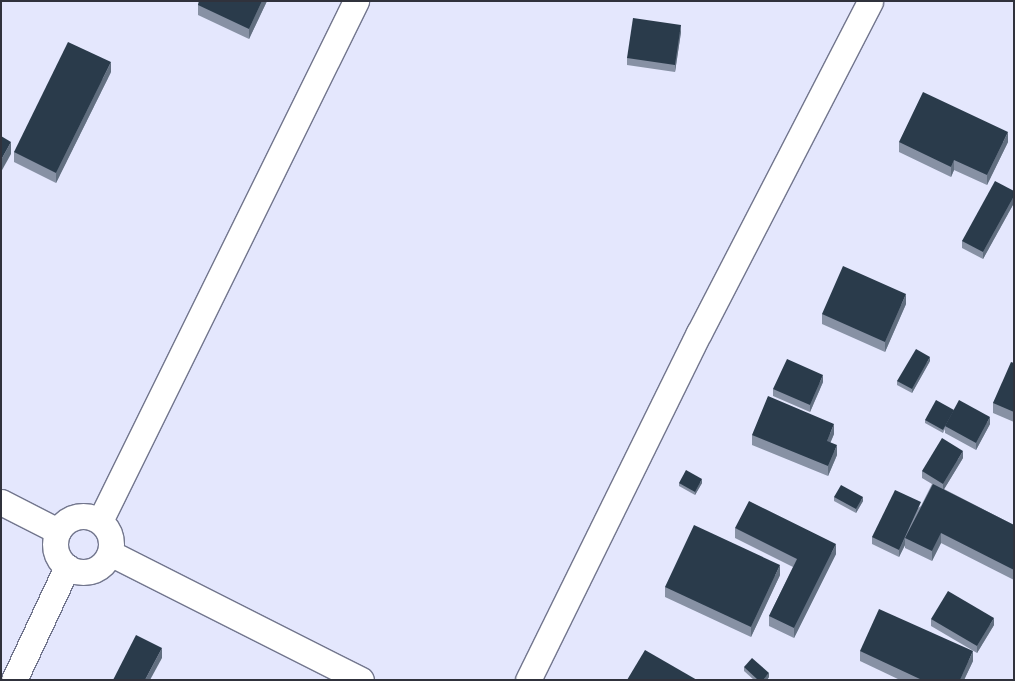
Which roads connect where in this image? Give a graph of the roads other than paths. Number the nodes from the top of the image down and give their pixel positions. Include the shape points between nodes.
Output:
1 (356, 1) edge
2 (870, 1) edge
3 (1, 502) edge
4 (100, 521) junction
5 (58, 530) junction
6 (110, 553) junction
7 (67, 567) junction
8 (14, 680) edge
9 (361, 680) edge
10 (528, 680) edge

1 - 4 street
2 - 10 street via 699,333
3 - 5 street
4 - 5 street via 82,515 72,518
4 - 6 street via 108,530
5 - 7 street via 56,551
6 - 7 street via 105,562 87,572
6 - 9 street
7 - 8 street

